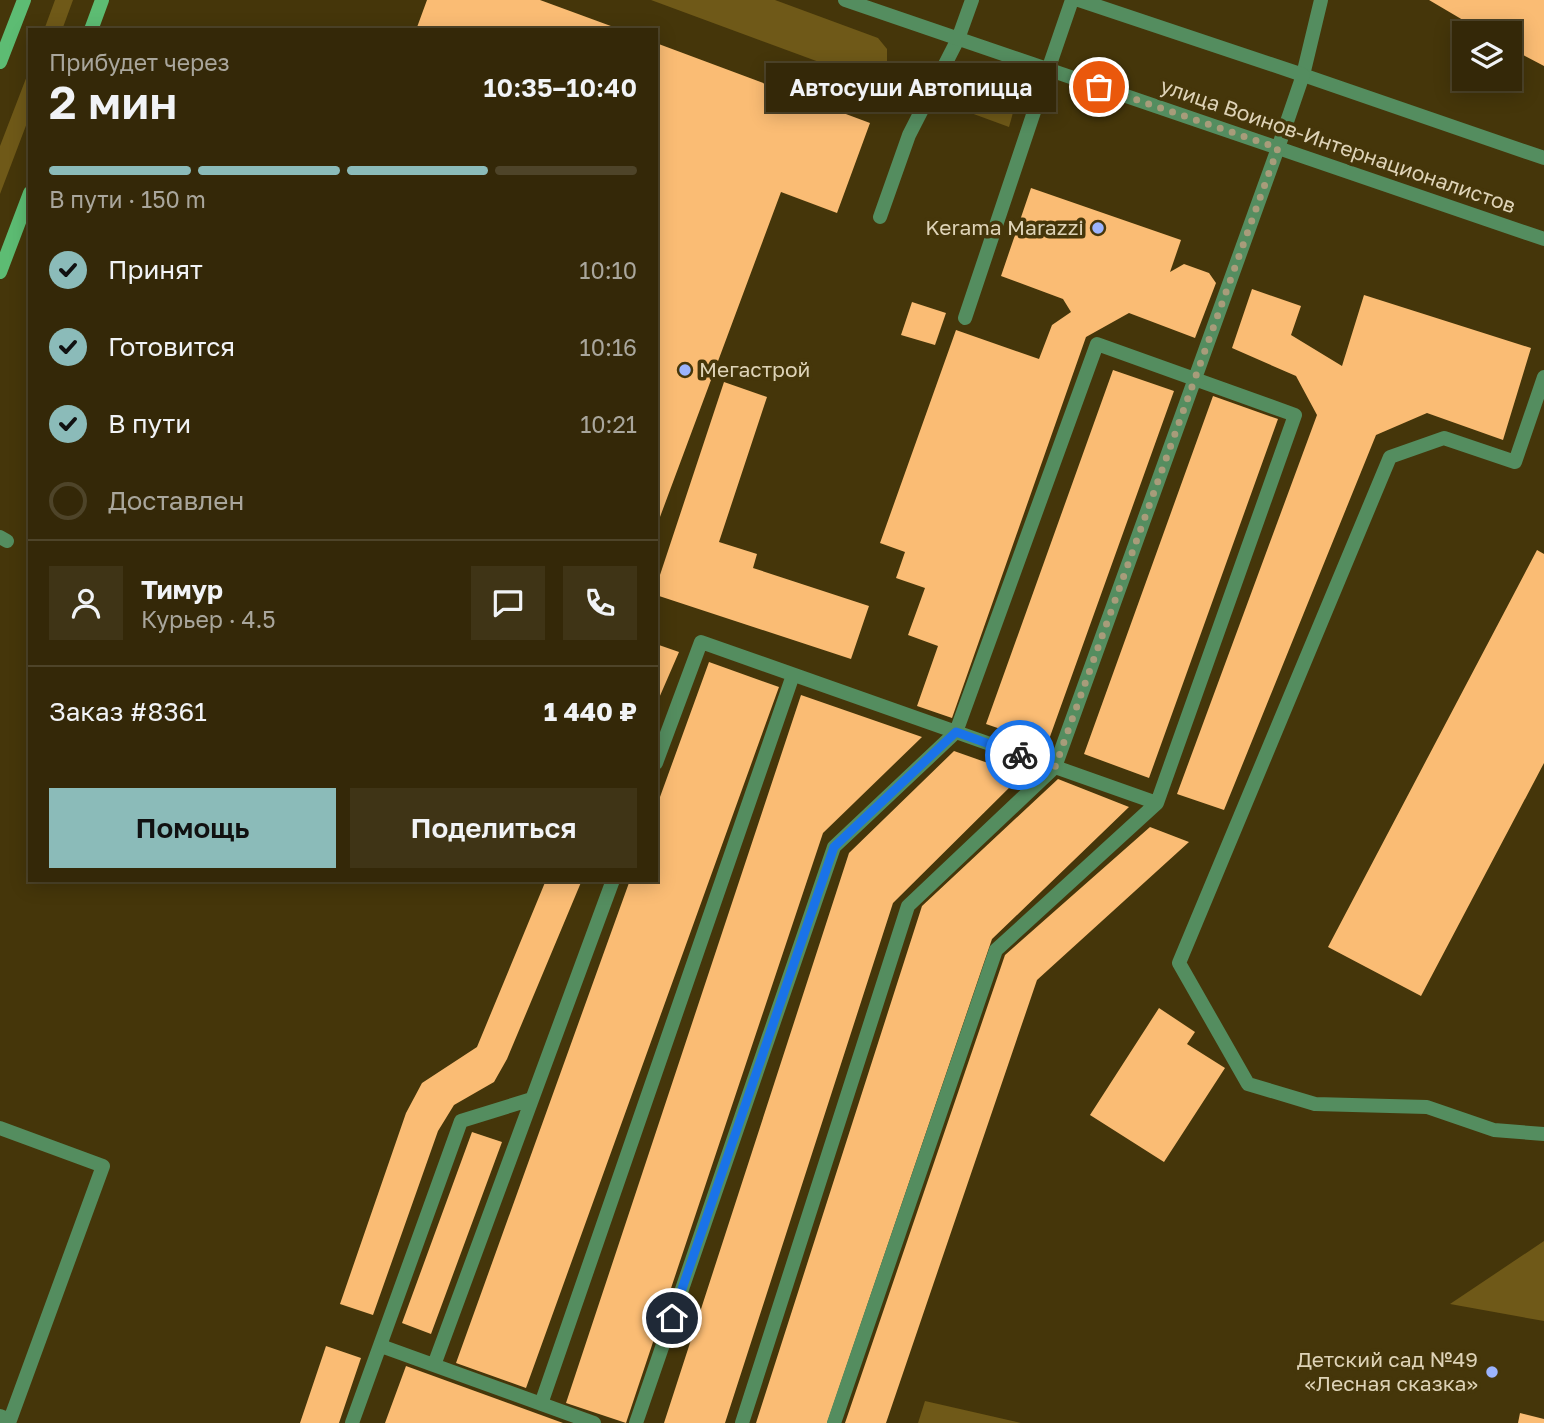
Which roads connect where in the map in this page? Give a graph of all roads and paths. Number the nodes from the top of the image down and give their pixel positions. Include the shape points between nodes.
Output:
1 (24, 0) edge
2 (103, 0) edge
3 (845, 0) edge
4 (972, 0) edge
5 (1072, 0) edge
6 (1079, 0) edge
7 (1321, 0) edge
8 (92, 28) edge
9 (958, 39) junction
10 (0, 62) edge
11 (1048, 69) junction
12 (1303, 75) junction
13 (1278, 148) junction
14 (1544, 158) edge
15 (28, 198) edge
16 (880, 217) dead end
17 (1544, 239) edge
18 (0, 272) edge
19 (965, 318) dead end
20 (1544, 377) edge
21 (1195, 379) junction
22 (0, 537) edge
23 (0, 544) edge
24 (793, 675) junction
25 (956, 732) junction
26 (658, 757) edge
27 (1055, 767) junction
28 (1157, 803) junction
29 (612, 882) edge
30 (532, 1098) junction
31 (0, 1128) edge
32 (1544, 1133) edge
33 (381, 1346) junction
34 (434, 1365) junction
35 (541, 1404) junction
36 (0, 1416) edge
37 (352, 1423) edge
38 (594, 1423) edge
39 (636, 1423) edge
40 (742, 1423) edge
41 (834, 1423) edge

1 - 10 main road
2 - 8 main road
3 - 9 street, улица Воинов-Интернационалистов
4 - 9 street
5 - 11 street
6 - 12 street
7 - 12 street
9 - 11 street, улица Воинов-Интернационалистов
9 - 16 street via 909,135
11 - 13 street, улица Воинов-Интернационалистов
11 - 19 street
12 - 13 street
12 - 14 street
13 - 17 street, улица Воинов-Интернационалистов
13 - 21 street
15 - 18 main road
20 - 32 street via 1515,462 1444,438 1390,457 1179,963 1248,1084 1315,1104 1427,1108 1494,1130
21 - 25 street via 1097,344
21 - 27 street
21 - 28 street via 1295,415
22 - 23 street via 7,541
24 - 25 street
24 - 26 street via 701,642
24 - 35 street
25 - 27 street
25 - 39 street via 834,847
27 - 28 street
27 - 40 street via 908,906
28 - 41 street via 996,950
29 - 30 street
30 - 33 street via 461,1121
30 - 34 street
31 - 36 street via 103,1166 10,1420
33 - 34 street
33 - 37 street
34 - 35 street
35 - 38 street

